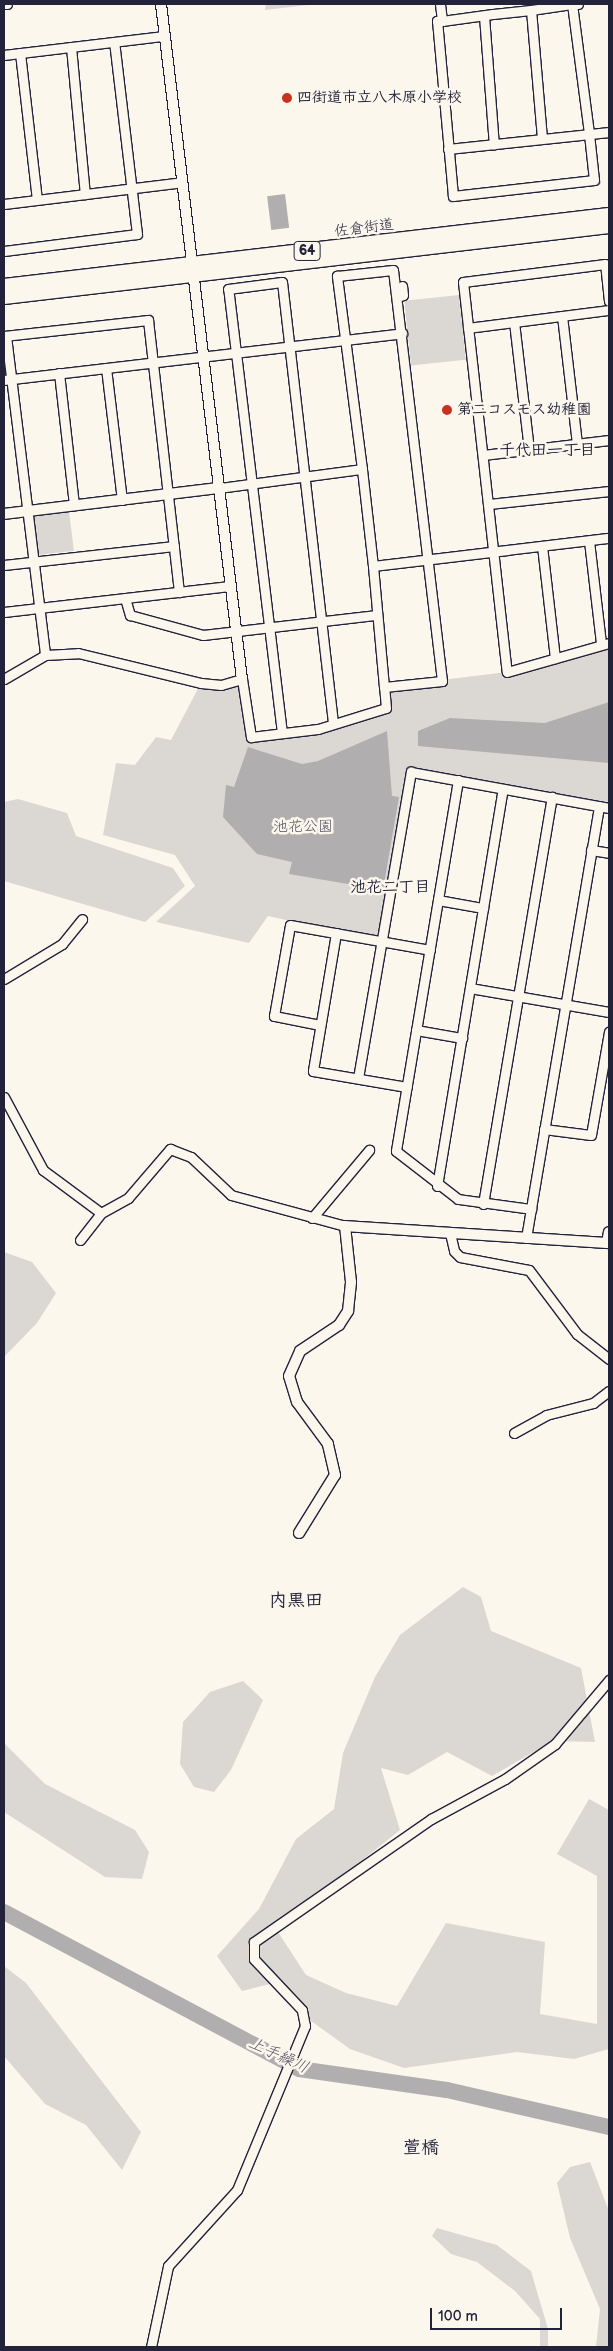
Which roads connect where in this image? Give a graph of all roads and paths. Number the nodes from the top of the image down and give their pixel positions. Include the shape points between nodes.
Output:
1 (160, 4) edge
2 (440, 4) edge
3 (491, 4) edge
4 (574, 4) edge
5 (543, 6) edge
6 (531, 10) junction
7 (488, 15) junction
8 (442, 21) junction
9 (164, 36) junction
10 (114, 42) junction
11 (71, 47) junction
12 (20, 53) junction
13 (4, 55) edge
14 (609, 132) edge
15 (589, 134) junction
16 (542, 138) junction
17 (494, 144) junction
18 (448, 150) junction
19 (182, 182) junction
20 (132, 188) junction
21 (85, 194) junction
22 (37, 200) junction
23 (4, 204) edge
24 (609, 214) edge
25 (609, 226) edge
26 (4, 250) edge
27 (193, 270) junction
28 (4, 286) edge
29 (402, 286) dead end
30 (4, 297) edge
31 (397, 297) junction
32 (609, 301) edge
33 (609, 310) edge
34 (562, 316) junction
35 (514, 322) junction
36 (468, 328) junction
37 (402, 333) junction
38 (5, 336) edge
39 (345, 340) junction
40 (289, 346) junction
41 (236, 352) junction
42 (203, 356) junction
43 (153, 362) junction
44 (106, 368) junction
45 (59, 373) junction
46 (7, 379) edge
47 (609, 440) edge
48 (577, 444) junction
49 (529, 449) junction
50 (483, 455) junction
51 (362, 470) junction
52 (304, 477) junction
53 (252, 484) junction
54 (219, 488) junction
55 (609, 491) edge
56 (168, 494) junction
57 (122, 500) junction
58 (489, 504) junction
59 (74, 505) junction
60 (26, 511) junction
61 (4, 514) edge
62 (609, 538) edge
63 (589, 541) junction
64 (174, 546) junction
65 (542, 546) junction
66 (495, 552) junction
67 (428, 560) junction
68 (32, 562) junction
69 (4, 565) edge
70 (373, 566) junction
71 (230, 586) junction
72 (180, 592) junction
73 (125, 598) junction
74 (38, 608) junction
75 (4, 612) edge
76 (377, 615) junction
77 (321, 622) junction
78 (269, 628) junction
79 (236, 632) junction
80 (605, 643) edge
81 (45, 654) junction
82 (555, 658) junction
83 (4, 679) edge
84 (242, 679) junction
85 (384, 688) junction
86 (333, 722) junction
87 (282, 733) junction
88 (458, 780) junction
89 (503, 789) junction
90 (552, 797) junction
91 (599, 806) junction
92 (609, 808) edge
93 (592, 850) junction
94 (609, 853) edge
95 (438, 900) junction
96 (483, 908) junction
97 (82, 919) dead end
98 (336, 933) junction
99 (383, 942) junction
100 (430, 950) junction
101 (4, 979) edge
102 (470, 988) junction
103 (518, 996) junction
104 (565, 1004) junction
105 (609, 1012) edge
106 (320, 1025) junction
107 (416, 1030) junction
108 (609, 1032) edge
109 (462, 1038) junction
110 (358, 1078) junction
111 (407, 1087) junction
112 (4, 1097) edge
113 (544, 1128) junction
114 (369, 1150) dead end
115 (437, 1186) junction
116 (483, 1204) junction
117 (530, 1209) junction
118 (101, 1213) junction
119 (312, 1218) junction
120 (345, 1226) junction
121 (609, 1232) edge
122 (450, 1233) junction
123 (526, 1238) junction
124 (80, 1240) dead end
125 (608, 1243) edge
126 (609, 1359) edge
127 (609, 1391) edge
128 (514, 1432) dead end
129 (299, 1533) dead end
130 (609, 1680) edge
131 (151, 2347) edge

1 - 9 street
2 - 8 street
3 - 7 street
4 - 5 street
4 - 15 street
5 - 6 street
6 - 7 street
6 - 16 street
7 - 8 street
7 - 17 street
8 - 18 street via 436,21
9 - 10 street
9 - 19 street
10 - 11 street
10 - 20 street
11 - 12 street
11 - 21 street
12 - 13 street
12 - 22 street
14 - 15 street
15 - 16 street
15 - 18 street via 594,180 453,196
16 - 17 street
17 - 18 street
19 - 20 street
19 - 27 street
20 - 21 street
20 - 26 street via 137,234
21 - 22 street
22 - 23 street
24 - 27 main road, 佐倉街道 / 64
25 - 27 main road, 佐倉街道 / 64
27 - 28 main road, 佐倉街道 / 64
27 - 30 main road, 佐倉街道 / 64
27 - 42 street
29 - 31 street via 403,295
31 - 37 street
31 - 39 street via 393,270 337,276
32 - 36 street via 605,264 463,282
33 - 34 street
34 - 35 street
34 - 48 street
35 - 36 street
35 - 49 street
36 - 50 street
37 - 39 street
37 - 67 street
38 - 43 street via 148,320
38 - 46 street
39 - 40 street
39 - 51 street
40 - 41 street
40 - 41 street via 282,282 228,289
40 - 52 street
41 - 42 street
41 - 53 street
42 - 43 street
42 - 54 street
43 - 44 street
43 - 56 street
44 - 45 street
44 - 57 street
45 - 46 street
45 - 59 street
46 - 60 street
47 - 48 street
48 - 49 street
49 - 50 street
50 - 58 street
51 - 52 street
51 - 70 street
52 - 53 street
52 - 77 street
53 - 54 street
53 - 78 street
54 - 56 street
54 - 71 street
55 - 58 street
56 - 57 street
56 - 64 street
57 - 59 street
58 - 66 street
59 - 60 street
60 - 61 street
60 - 68 street
62 - 63 street
63 - 65 street
63 - 80 street
64 - 68 street
64 - 72 street
65 - 66 street
65 - 82 street
66 - 67 street
66 - 82 street via 507,672
67 - 70 street
67 - 85 street via 442,680
68 - 69 street
68 - 74 street
70 - 76 street
71 - 72 street
71 - 79 street
72 - 73 street
73 - 74 street
73 - 79 street via 130,616 202,636
74 - 75 street
74 - 81 street
76 - 77 street
76 - 85 street
77 - 78 street
77 - 86 street
78 - 79 street
78 - 87 street
79 - 84 street
80 - 82 street
81 - 83 street
81 - 84 street via 78,653 201,683 221,685
84 - 87 street via 251,737
85 - 86 street via 386,708
86 - 87 street via 318,729
88 - 89 street
88 - 95 street
88 - 99 street via 411,772
89 - 90 street
89 - 96 street
90 - 91 street
90 - 103 street
91 - 92 street
91 - 93 street
93 - 94 street
93 - 104 street
95 - 96 street
95 - 100 street
96 - 102 street
97 - 101 street via 57,948
98 - 99 street
98 - 106 street
98 - 106 street via 290,925 274,1016
99 - 100 street
99 - 110 street
100 - 107 street
102 - 103 street
102 - 109 street
103 - 104 street
103 - 116 street
104 - 105 street
104 - 113 street
106 - 110 street via 312,1070
107 - 109 street
107 - 111 street
108 - 113 street via 591,1135
109 - 115 street
110 - 111 street
111 - 115 street via 396,1150
112 - 118 street via 43,1170
113 - 117 street
114 - 119 street
115 - 116 street via 458,1199
116 - 117 street
117 - 123 street
118 - 119 street via 128,1198 170,1149 191,1157 231,1194
118 - 124 street
119 - 120 street
120 - 122 street
120 - 129 street via 351,1282 348,1311 339,1325 300,1351 289,1376 297,1402 328,1444 335,1475
121 - 125 street
122 - 123 street
122 - 126 street via 454,1251 460,1257 529,1270 577,1334
123 - 125 street
127 - 128 street via 593,1403 546,1415
130 - 131 street via 555,1744 505,1779 431,1819 254,1942 254,1959 302,2010 305,2026 237,2190 168,2266

